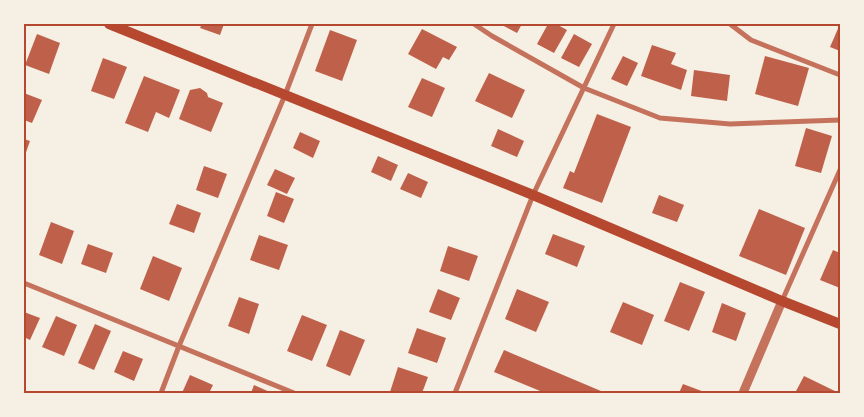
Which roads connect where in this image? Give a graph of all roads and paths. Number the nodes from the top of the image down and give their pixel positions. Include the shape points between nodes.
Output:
1 (109, 24) edge
2 (312, 24) edge
3 (474, 24) edge
4 (614, 24) edge
5 (730, 24) edge
6 (840, 76) edge
7 (584, 88) junction
8 (286, 95) junction
9 (840, 120) edge
10 (840, 170) edge
11 (533, 195) junction
12 (24, 283) edge
13 (782, 301) junction
14 (840, 324) edge
15 (179, 346) junction
16 (161, 393) edge
17 (294, 393) edge
18 (455, 393) edge
19 (743, 393) edge

1 - 8 main road
2 - 8 street
3 - 7 street
4 - 7 street
5 - 6 street via 752,40
7 - 9 street via 660,118 730,124
7 - 11 street
8 - 11 main road
8 - 15 street
10 - 13 street
11 - 13 main road
11 - 18 street
12 - 15 street
13 - 14 main road
13 - 19 street
15 - 16 street
15 - 17 street

